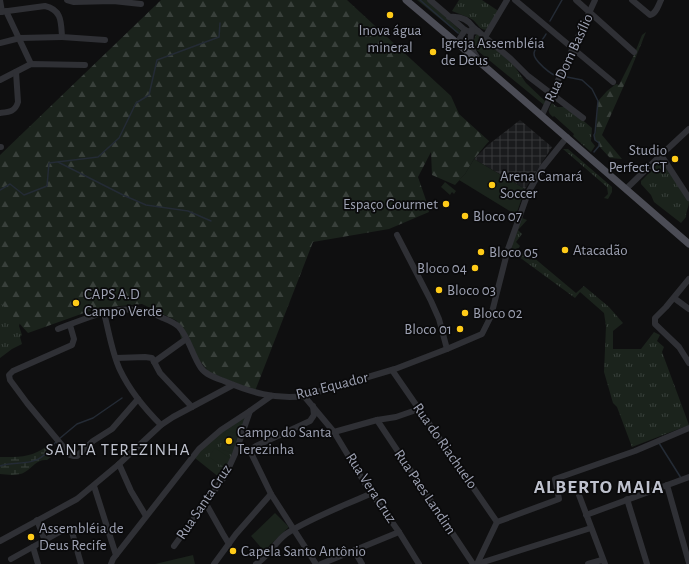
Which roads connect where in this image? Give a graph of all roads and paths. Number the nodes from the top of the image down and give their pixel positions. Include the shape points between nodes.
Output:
1 (0, 0) edge
2 (67, 0) edge
3 (406, 0) edge
4 (430, 0) edge
5 (507, 0) edge
6 (515, 0) edge
7 (576, 0) edge
8 (595, 0) edge
9 (632, 0) edge
10 (661, 0) edge
11 (140, 4) dead end
12 (2, 12) edge
13 (590, 12) junction
14 (470, 30) junction
15 (62, 37) junction
16 (485, 37) junction
17 (20, 38) junction
18 (105, 40) dead end
19 (457, 40) junction
20 (470, 41) junction
21 (0, 43) edge
22 (572, 48) junction
23 (634, 52) dead end
24 (480, 62) junction
25 (31, 64) junction
26 (84, 65) dead end
27 (16, 72) junction
28 (0, 80) edge
29 (613, 82) dead end
30 (552, 93) junction
31 (0, 113) edge
32 (542, 115) junction
33 (583, 118) dead end
34 (689, 129) edge
35 (567, 137) junction
36 (661, 155) junction
37 (626, 189) junction
38 (689, 198) edge
39 (397, 235) dead end
40 (689, 244) edge
41 (689, 279) edge
42 (674, 298) junction
43 (689, 309) edge
44 (104, 313) junction
45 (70, 324) junction
46 (58, 329) dead end
47 (186, 338) junction
48 (447, 349) junction
49 (116, 358) junction
50 (154, 362) junction
51 (689, 363) edge
52 (392, 370) junction
53 (233, 385) junction
54 (271, 396) junction
55 (304, 396) junction
56 (138, 399) junction
57 (313, 406) junction
58 (192, 407) junction
59 (419, 409) junction
60 (250, 412) junction
61 (377, 420) junction
62 (161, 424) junction
63 (689, 428) edge
64 (334, 432) junction
65 (120, 464) junction
66 (688, 477) edge
67 (667, 485) junction
68 (94, 486) junction
69 (372, 493) junction
70 (271, 494) junction
71 (579, 495) dead end
72 (628, 499) junction
73 (205, 502) junction
74 (586, 515) junction
75 (146, 516) junction
76 (37, 520) junction
77 (497, 522) junction
78 (591, 528) junction
79 (294, 529) junction
80 (399, 532) junction
81 (0, 540) edge
82 (45, 541) junction
83 (229, 544) junction
84 (174, 546) dead end
85 (34, 547) junction
86 (354, 550) junction
87 (116, 555) junction
88 (11, 559) dead end
89 (263, 562) edge
90 (603, 562) edge
91 (689, 563) edge
92 (38, 564) edge
93 (81, 564) edge
94 (111, 564) edge
95 (214, 564) edge
96 (256, 564) edge
97 (316, 564) edge
98 (321, 564) edge
99 (362, 564) edge
100 (419, 564) edge
101 (473, 564) edge
102 (477, 564) edge
103 (588, 564) edge
104 (648, 564) edge
105 (681, 564) edge

1 - 12 street
2 - 11 street
3 - 19 main road
4 - 14 street via 449,17 464,19
5 - 16 street
6 - 22 street
7 - 13 street
8 - 13 street, Rua Dom Basílio
9 - 10 street via 650,15
12 - 15 street via 51,7 59,15
12 - 17 street
13 - 22 street, Rua Dom Basílio
13 - 23 street
14 - 16 street via 478,31
14 - 19 street
14 - 20 street
15 - 17 street
15 - 18 street
16 - 30 street via 528,76
17 - 21 street
17 - 25 street
19 - 20 street via 464,45
19 - 24 main road
20 - 24 street via 471,50
22 - 29 street
22 - 30 street, Rua Dom Basílio
24 - 32 main road
25 - 26 street
25 - 27 street
27 - 28 street
27 - 31 street via 17,106 15,110
30 - 32 street, Rua Dom Basílio
30 - 33 street
32 - 35 main road
34 - 36 street
35 - 37 main road
35 - 48 street, Rua Equador via 542,168 528,193 508,249 491,316 485,329 478,336
36 - 37 street
36 - 38 street
37 - 40 main road
39 - 48 street via 431,301
41 - 42 street
42 - 43 street
42 - 51 street via 655,318 655,324 679,347
44 - 45 street, Rua Equador
44 - 47 street, Rua Equador via 125,309 149,312 175,324
44 - 49 street
45 - 46 street, Rua Equador
45 - 56 street via 74,339 72,345 9,375 10,380 70,455 75,456 116,427
47 - 50 street
47 - 53 street, Rua Equador via 204,372
48 - 52 street, Rua Equador
49 - 50 street via 145,357 152,358
49 - 56 street via 120,370
50 - 58 street via 160,374
52 - 55 street, Rua Equador
52 - 59 street, Rua do Riachuelo
53 - 54 street, Rua Equador
53 - 58 street
54 - 55 street, Rua Equador
54 - 60 street
55 - 57 street, Rua Vera Cruz
56 - 62 street
57 - 64 street, Rua Vera Cruz
57 - 70 street via 314,415 310,421 253,448 252,458
58 - 62 street
59 - 61 street
59 - 77 street, Rua do Riachuelo
60 - 73 street, Rua Santa Cruz via 225,476
60 - 75 street via 221,430 199,449
61 - 64 street
61 - 101 street, Rua Paes Landim
62 - 65 street
63 - 77 street via 555,479 559,499
64 - 69 street, Rua Vera Cruz
65 - 68 street
65 - 75 street via 131,491
66 - 67 street
67 - 72 street
67 - 91 street
68 - 76 street via 77,499
68 - 87 street
69 - 79 street
69 - 80 street, Rua Vera Cruz
70 - 79 street
70 - 83 street
71 - 74 street
72 - 74 street
72 - 104 street
73 - 83 street
73 - 84 street, Rua Santa Cruz
74 - 78 street
75 - 87 street
76 - 81 street
76 - 82 street
77 - 102 street
78 - 90 street
78 - 102 street
79 - 89 street via 280,540
79 - 97 street
80 - 86 street
80 - 100 street, Rua Vera Cruz
82 - 85 street
82 - 93 street via 65,529 70,529
83 - 95 street
85 - 88 street
85 - 92 street
86 - 98 street
86 - 99 street
87 - 94 street
89 - 96 street
90 - 103 street
91 - 105 street

